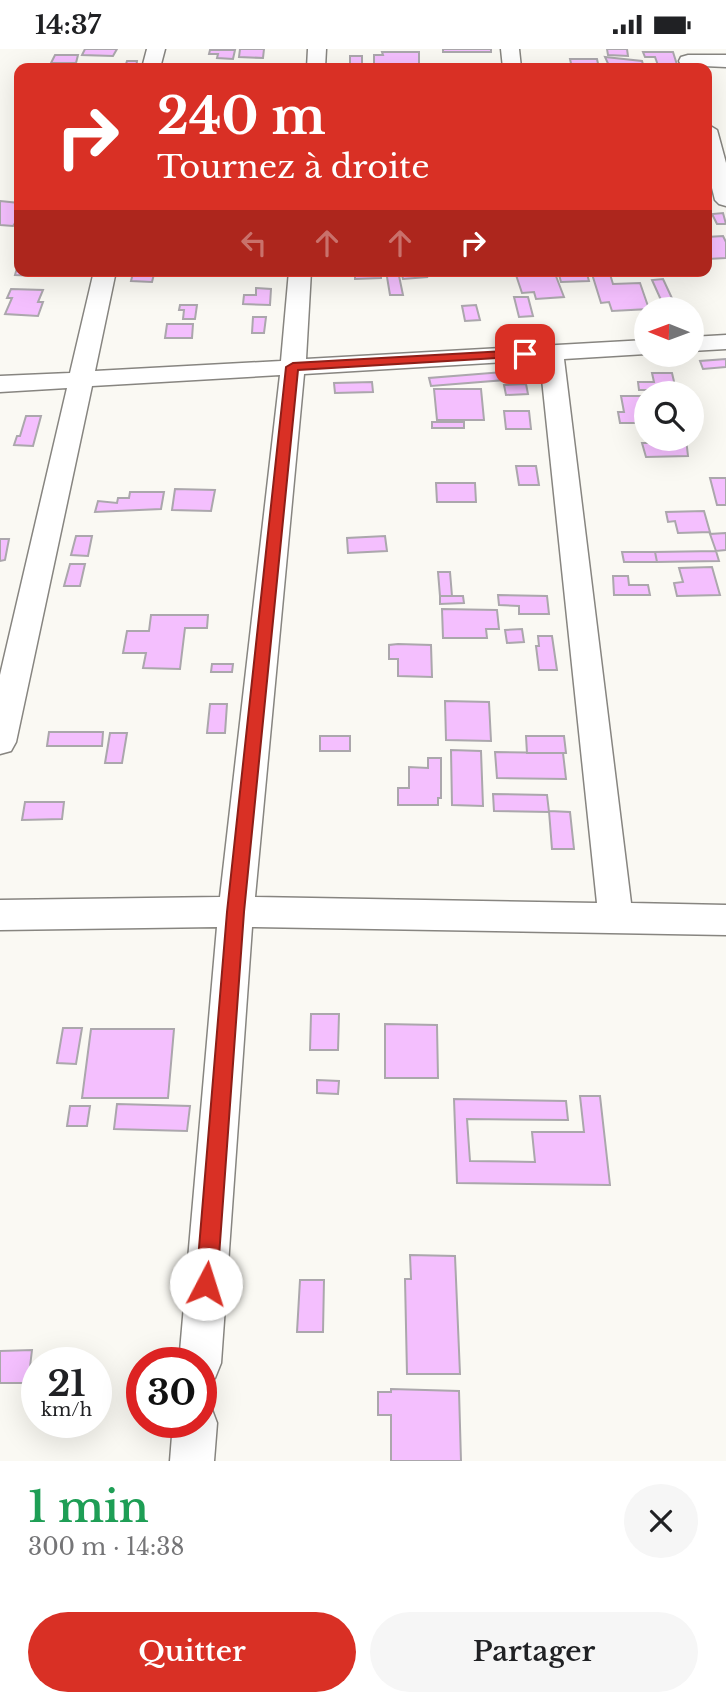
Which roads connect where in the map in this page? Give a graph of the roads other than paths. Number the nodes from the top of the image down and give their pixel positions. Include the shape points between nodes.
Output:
1 (688, 60) edge
2 (726, 61) edge
3 (712, 149) edge
4 (726, 201) edge
5 (104, 277) edge
6 (300, 277) edge
7 (726, 342) edge
8 (704, 343) edge
9 (634, 348) edge
10 (551, 352) junction
11 (293, 367) junction
12 (83, 379) junction
13 (0, 384) edge
14 (0, 742) edge
15 (236, 912) junction
16 (0, 915) edge
17 (616, 919) junction
18 (726, 920) edge
19 (201, 1347) edge
20 (194, 1438) edge
21 (192, 1461) edge

1 - 2 street
3 - 4 street
5 - 12 street
6 - 11 street
7 - 8 street
9 - 10 street
10 - 11 street
10 - 17 street
11 - 12 street
11 - 15 street
12 - 13 street
12 - 14 street
15 - 16 street
15 - 17 street
15 - 19 street
17 - 18 street
20 - 21 street

